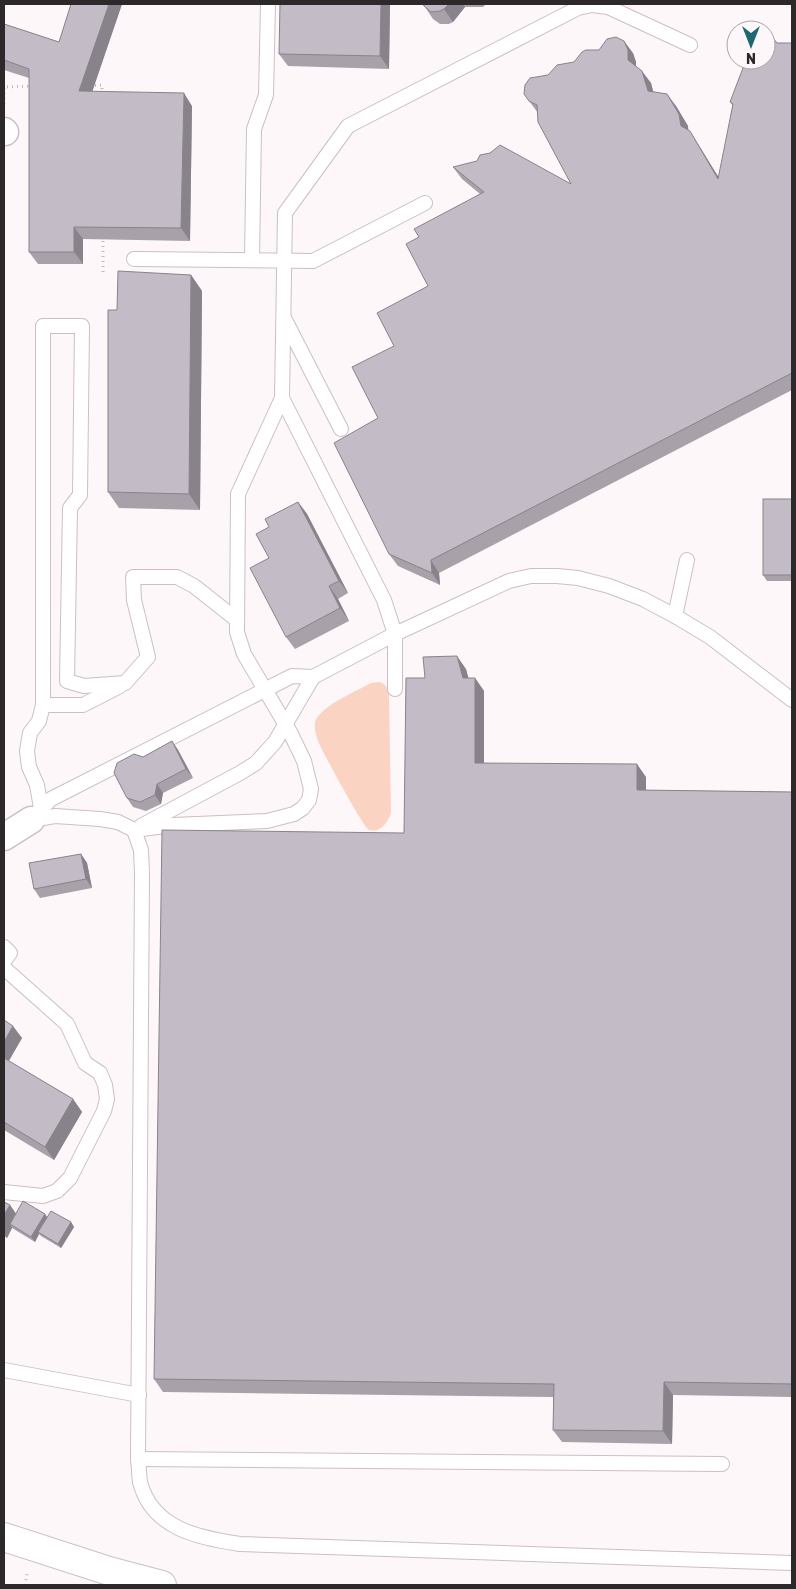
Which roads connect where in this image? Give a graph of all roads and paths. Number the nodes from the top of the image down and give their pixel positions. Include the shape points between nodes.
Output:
1 (268, 4) edge
2 (690, 44) dead end
3 (39, 86) edge
4 (84, 86) edge
5 (102, 95) edge
6 (4, 132) edge
7 (425, 203) dead end
8 (103, 234) edge
9 (134, 259) dead end
10 (252, 260) junction
11 (284, 260) junction
12 (103, 274) dead end
13 (283, 315) junction
14 (282, 398) junction
15 (341, 429) dead end
16 (687, 560) dead end
17 (675, 616) junction
18 (237, 620) junction
19 (395, 634) junction
20 (313, 677) junction
21 (125, 683) junction
22 (396, 689) dead end
23 (265, 690) junction
24 (792, 700) edge
25 (43, 704) junction
26 (285, 724) junction
27 (36, 814) junction
28 (134, 830) junction
29 (4, 837) edge
30 (4, 947) edge
31 (4, 960) edge
32 (4, 968) edge
33 (4, 1192) edge
34 (4, 1370) edge
35 (139, 1395) junction
36 (138, 1459) junction
37 (722, 1464) dead end
38 (4, 1537) edge
39 (792, 1563) edge
40 (162, 1585) edge

1 - 10 lane via 266,95 254,129
2 - 11 lane via 608,7 592,5 578,8 348,126 285,212
3 - 6 path via 4,87
4 - 5 path via 102,86
7 - 11 lane via 313,261
8 - 12 path
9 - 10 lane
10 - 11 lane
11 - 13 lane
13 - 14 lane
13 - 15 lane
14 - 18 lane via 238,494
14 - 19 lane via 384,600
16 - 17 lane
17 - 19 lane via 643,599 594,581 531,576 509,581
17 - 24 lane via 710,637
18 - 21 lane via 194,586 177,578 133,578 134,600 148,657
18 - 23 lane via 244,654
19 - 20 lane
19 - 22 lane
20 - 23 lane via 292,676
20 - 26 lane
21 - 25 lane via 83,705
21 - 25 lane via 84,686 68,681 70,508 80,495 82,326 43,326
23 - 26 lane
23 - 27 lane via 51,799
25 - 27 lane via 39,721 30,733 27,751 29,767 37,785
26 - 28 lane via 275,742 256,763
26 - 28 lane via 309,774 311,789 303,808 294,814 267,821
27 - 28 lane via 100,819 118,822
27 - 29 street
28 - 35 lane via 141,850 142,873
30 - 31 lane via 10,953
32 - 33 lane via 68,1024 84,1063 100,1073 106,1099 104,1111 70,1178 58,1191 43,1196
34 - 35 lane
35 - 36 lane
36 - 37 lane
36 - 39 lane via 140,1481 153,1508 166,1521 206,1539 240,1544
38 - 40 street

